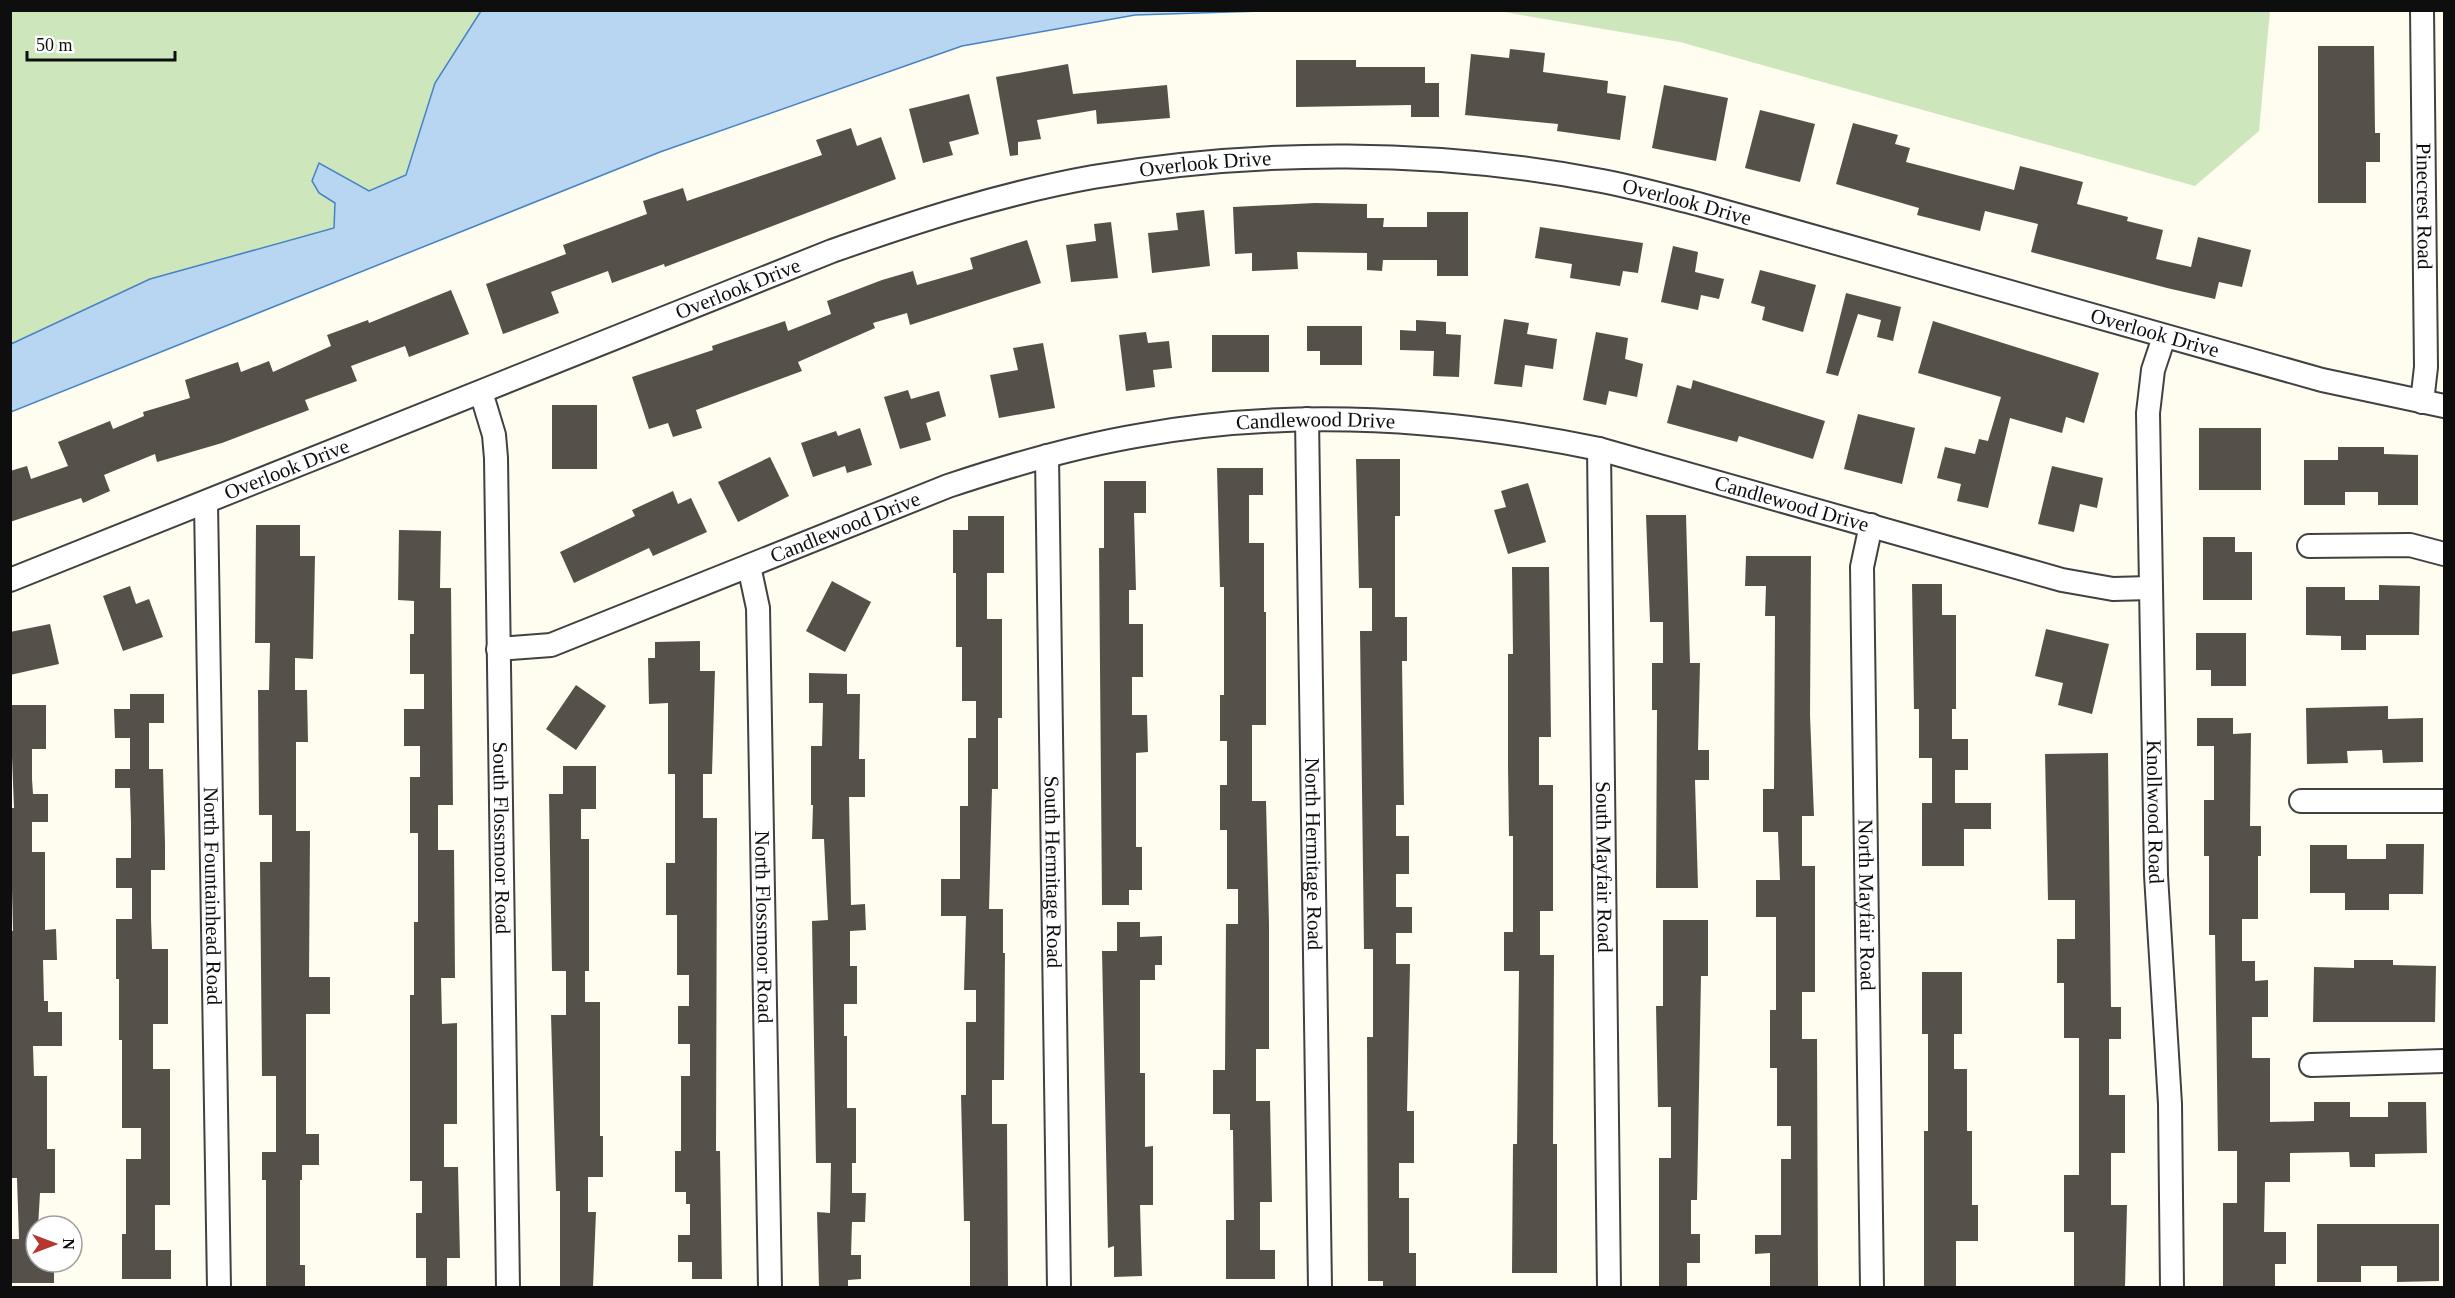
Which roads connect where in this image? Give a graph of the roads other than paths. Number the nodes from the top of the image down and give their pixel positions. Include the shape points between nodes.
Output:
1 (2422, 10) edge
2 (2164, 337) junction
3 (481, 392) junction
4 (2422, 402) junction
5 (2445, 406) edge
6 (1307, 419) junction
7 (1599, 449) junction
8 (1047, 456) junction
9 (206, 503) junction
10 (1871, 525) junction
11 (2309, 546) dead end
12 (2445, 554) edge
13 (748, 566) junction
14 (10, 580) edge
15 (2150, 588) junction
16 (498, 649) junction
17 (2301, 801) dead end
18 (2445, 801) edge
19 (2445, 1061) edge
20 (2311, 1065) dead end
21 (219, 1287) edge
22 (508, 1287) edge
23 (770, 1287) edge
24 (1059, 1287) edge
25 (1320, 1287) edge
26 (1609, 1287) edge
27 (1872, 1287) edge
28 (2172, 1287) edge

1 - 4 street, Pinecrest Road via 2426,367
2 - 3 street, Overlook Drive via 1710,207 1601,181 1422,159 1291,159 1210,163 1092,178 919,221 832,251
2 - 4 street, Overlook Drive via 2322,380
2 - 15 street, Knollwood Road via 2153,370 2148,413
3 - 9 street, Overlook Drive
3 - 16 street, South Flossmoor Road via 494,435 496,458
4 - 5 street, Overlook Drive
6 - 7 street, Candlewood Drive via 1461,426
6 - 8 street, Candlewood Drive via 1151,433
6 - 25 street, North Hermitage Road
7 - 10 street, Candlewood Drive
7 - 26 street, South Mayfair Road
8 - 13 street, Candlewood Drive via 948,486
8 - 24 street, South Hermitage Road
9 - 14 street, Overlook Drive
9 - 21 street, North Fountainhead Road
10 - 15 street, Candlewood Drive via 2087,586
10 - 27 street, North Mayfair Road via 1862,567
11 - 12 street via 2410,545
13 - 16 street, Candlewood Drive via 551,645
13 - 23 street, North Flossmoor Road via 758,608
15 - 28 street, Knollwood Road via 2156,875 2170,1104
16 - 22 street, South Flossmoor Road
17 - 18 street
19 - 20 street

